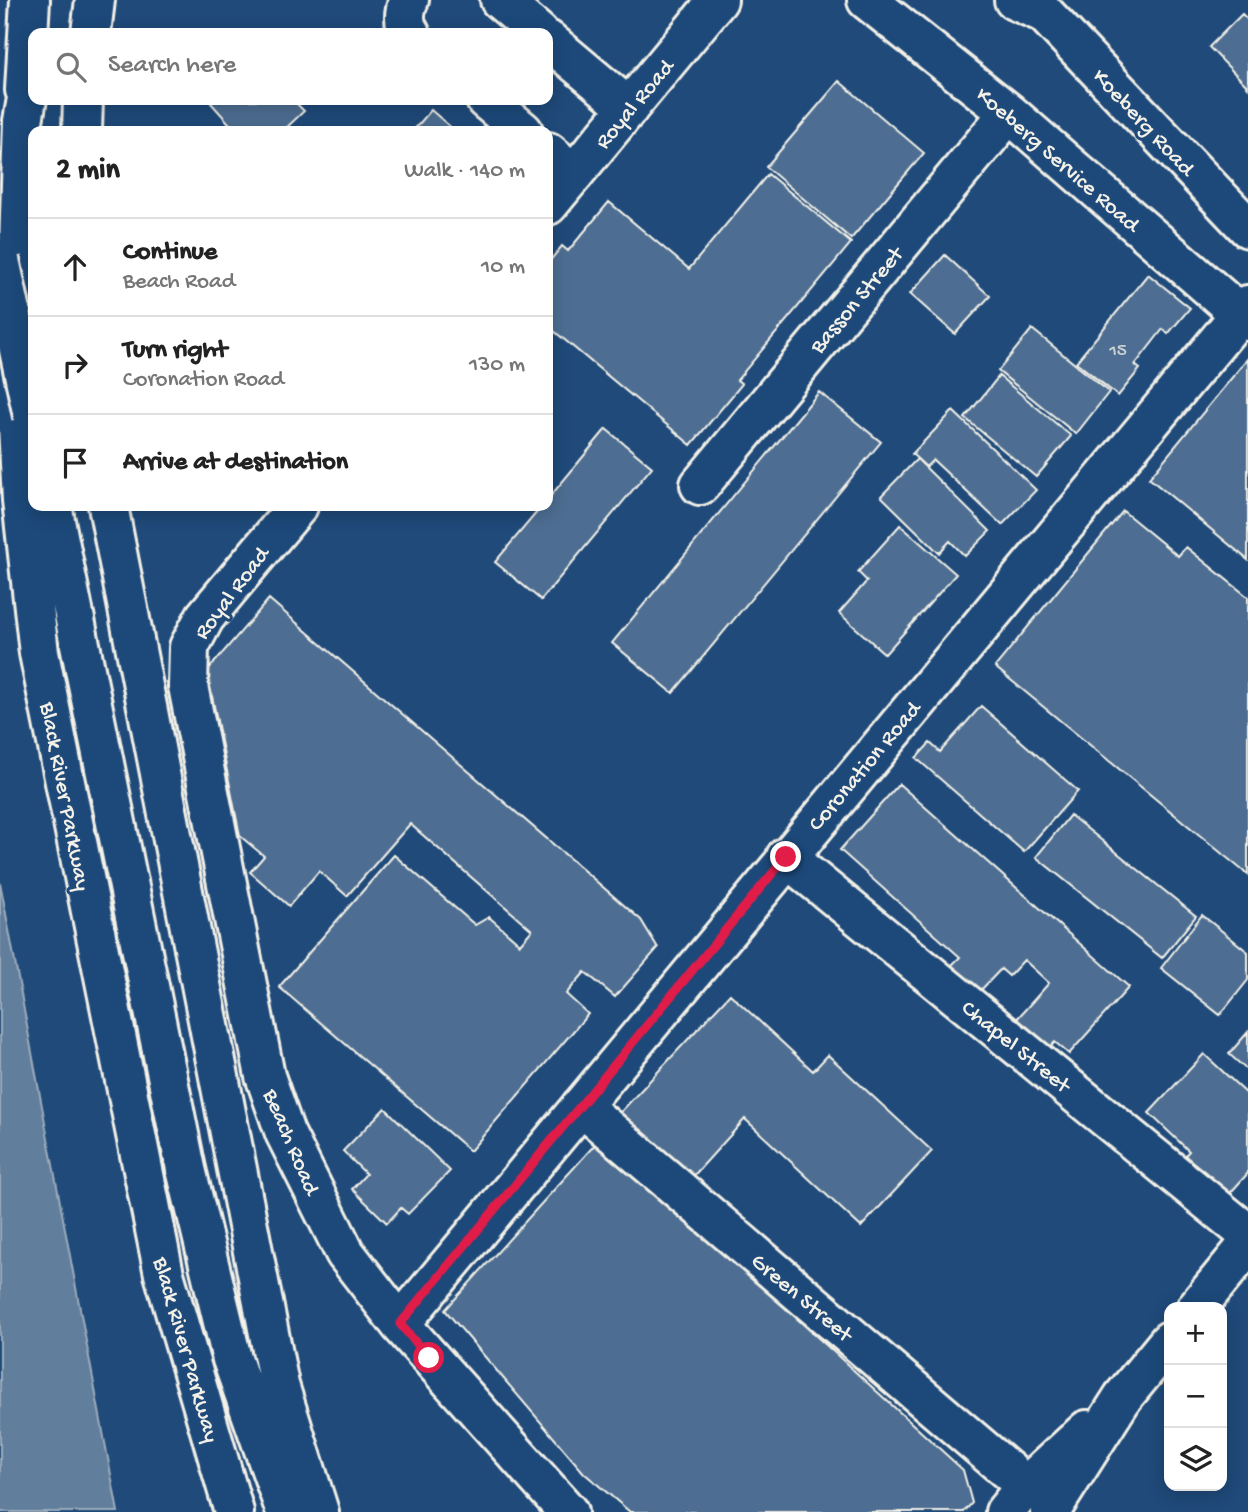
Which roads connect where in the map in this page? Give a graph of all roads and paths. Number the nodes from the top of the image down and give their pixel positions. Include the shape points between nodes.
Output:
1 (30, 0) edge
2 (45, 0) edge
3 (95, 0) edge
4 (410, 0) edge
5 (500, 0) edge
6 (718, 0) edge
7 (867, 0) edge
8 (1039, 3) edge
9 (28, 28) edge
10 (40, 28) edge
11 (92, 28) edge
12 (407, 28) edge
13 (534, 28) edge
14 (28, 35) edge
15 (553, 44) edge
16 (28, 93) edge
17 (83, 105) edge
18 (492, 105) edge
19 (629, 108) junction
20 (1009, 113) junction
21 (23, 121) junction
22 (82, 126) edge
23 (517, 126) edge
24 (561, 163) edge
25 (553, 189) edge
26 (1248, 228) edge
27 (0, 260) edge
28 (1245, 313) edge
29 (28, 392) edge
30 (700, 485) dead end
31 (0, 500) edge
32 (53, 511) edge
33 (109, 511) edge
34 (294, 511) edge
35 (189, 647) joint
36 (38, 653) junction
37 (786, 857) junction
38 (581, 1107) junction
39 (1248, 1234) edge
40 (1248, 1245) edge
41 (1201, 1302) edge
42 (400, 1324) junction
43 (1164, 1347) edge
44 (1027, 1503) edge
45 (234, 1512) edge
46 (286, 1512) edge
47 (319, 1512) edge
48 (568, 1512) edge

1 - 9 main road
2 - 10 main road
3 - 11 main road
4 - 12 main road via 405,11
5 - 13 main road
6 - 19 main road, Royal Road
7 - 20 main road, Koeberg Service Road
8 - 26 main road, Koeberg Road
14 - 21 main road
15 - 19 main road
16 - 21 main road, Black River Parkway
17 - 22 main road
18 - 23 main road
19 - 24 main road, Royal Road
20 - 28 main road, Koeberg Service Road
20 - 30 main road, Basson Street
21 - 36 main road, Black River Parkway via 15,395
24 - 25 main road, Royal Road
27 - 29 main road, bridge
28 - 37 main road, Coronation Road
31 - 36 main road
32 - 46 main road via 186,1169 232,1359
33 - 47 main road via 279,1385
34 - 35 main road, Royal Road via 205,617
35 - 42 main road, Beach Road via 188,686 265,1076 285,1133 345,1253
36 - 45 main road, Black River Parkway via 164,1274
37 - 38 main road, Coronation Road
37 - 39 main road, Chapel Street
38 - 42 main road, Coronation Road
38 - 44 main road, Green Street
40 - 41 main road
42 - 48 main road, Beach Road
43 - 44 main road

